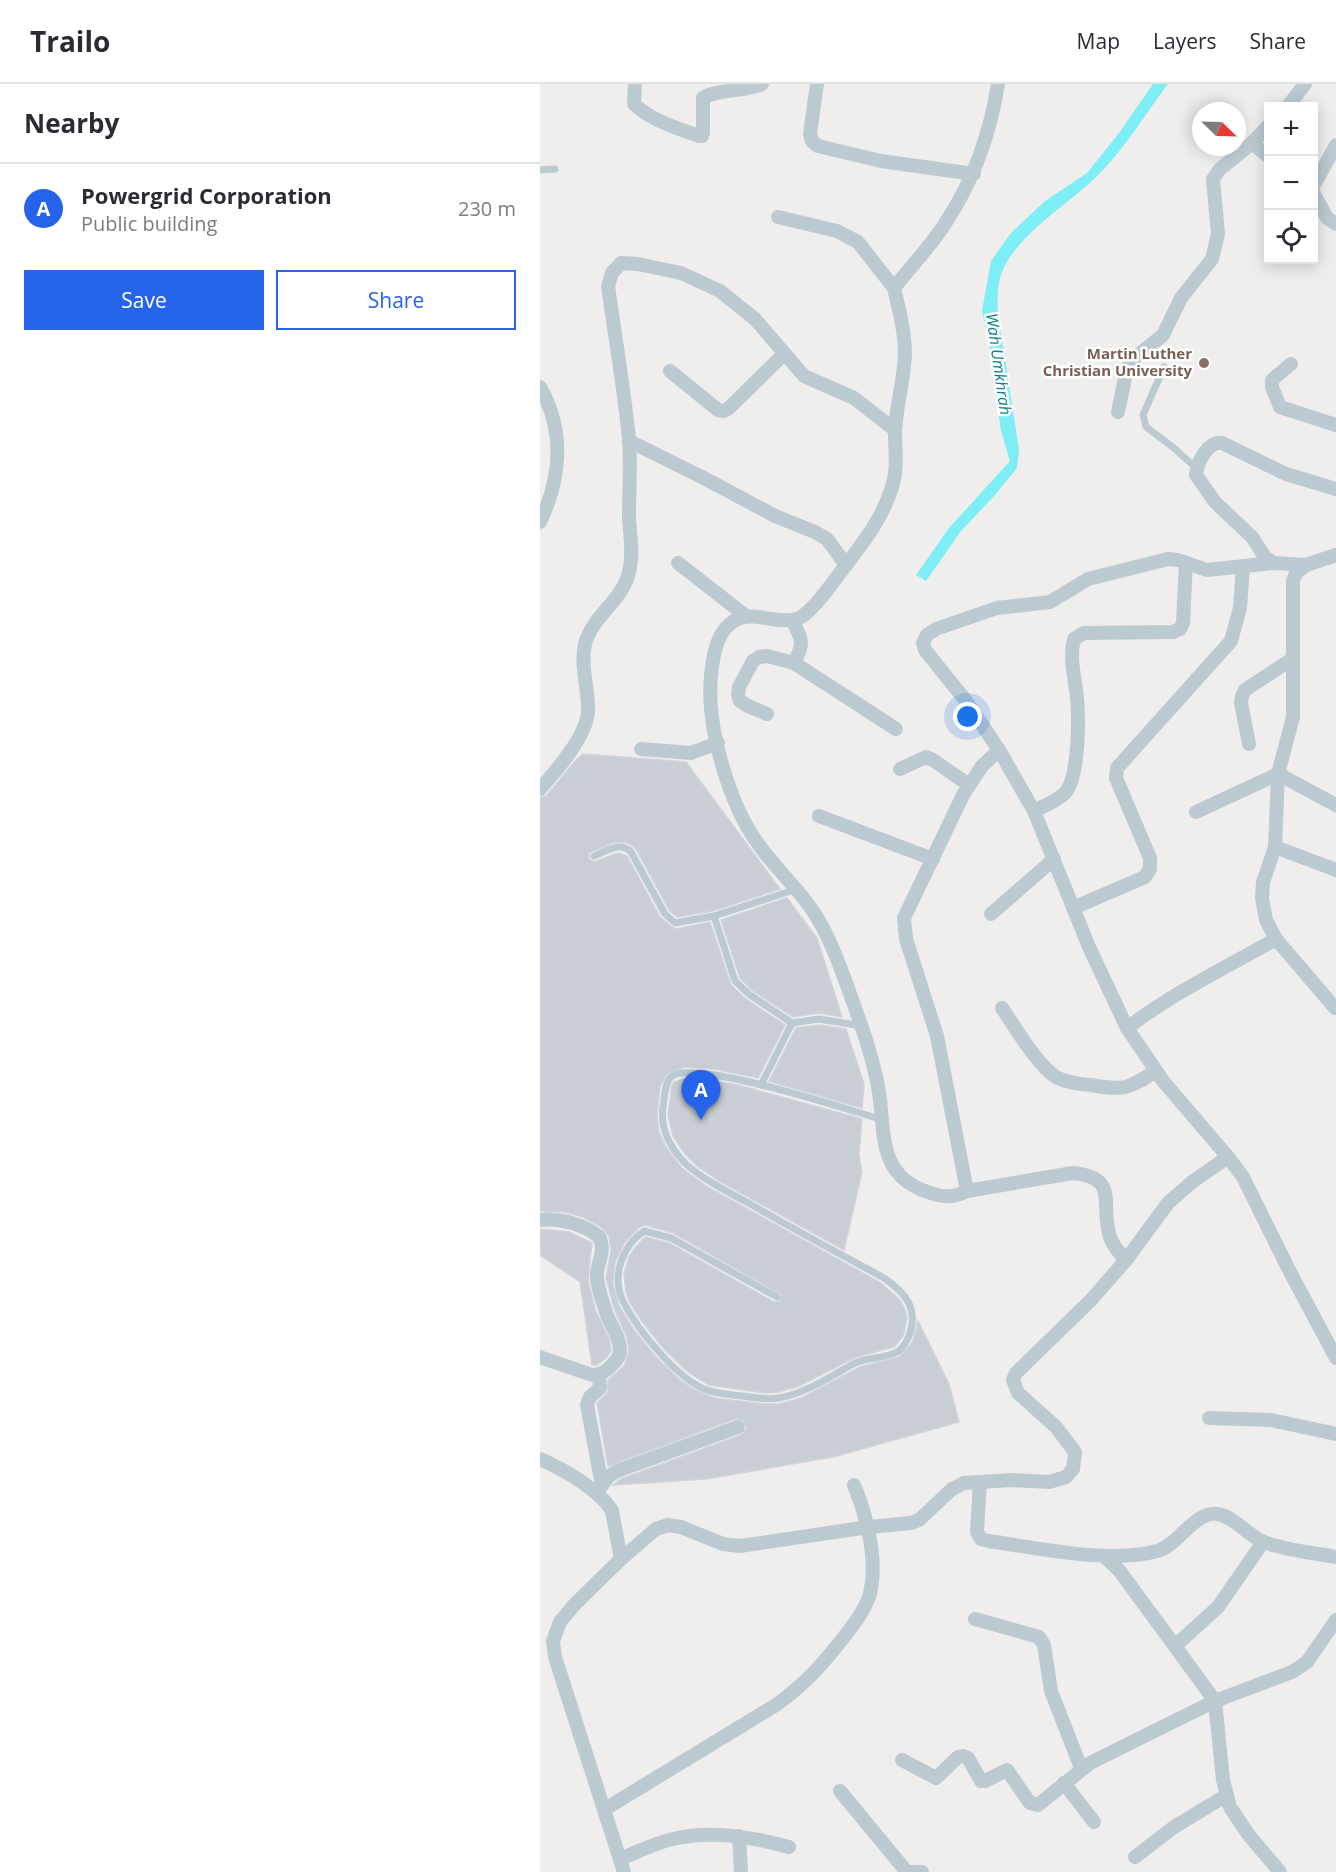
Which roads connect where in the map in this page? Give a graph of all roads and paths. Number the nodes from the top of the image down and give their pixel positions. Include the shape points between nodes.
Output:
1 (634, 84) edge
2 (762, 84) edge
3 (817, 84) edge
4 (998, 84) edge
5 (1305, 84) edge
6 (1291, 102) edge
7 (1264, 131) edge
8 (1252, 142) junction
9 (1336, 145) edge
10 (1264, 152) edge
11 (555, 169) dead end
12 (540, 170) edge
13 (974, 174) junction
14 (1318, 178) edge
15 (1318, 201) edge
16 (778, 217) dead end
17 (1336, 224) edge
18 (894, 288) junction
19 (784, 354) junction
20 (1292, 364) dead end
21 (1164, 367) dead end
22 (669, 370) dead end
23 (540, 387) edge
24 (1118, 412) dead end
25 (1336, 425) edge
26 (896, 429) junction
27 (629, 441) junction
28 (1197, 469) junction
29 (1336, 489) edge
30 (540, 522) edge
31 (1336, 555) edge
32 (678, 563) dead end
33 (1186, 563) junction
34 (1273, 563) junction
35 (846, 565) junction
36 (1306, 565) junction
37 (1243, 566) junction
38 (746, 616) junction
39 (792, 620) junction
40 (1292, 659) junction
41 (794, 663) junction
42 (767, 714) dead end
43 (896, 729) dead end
44 (718, 743) junction
45 (1249, 744) dead end
46 (641, 748) dead end
47 (999, 750) junction
48 (900, 769) dead end
49 (1278, 774) junction
50 (969, 785) junction
51 (540, 789) edge
52 (1336, 805) edge
53 (1034, 811) junction
54 (1196, 812) dead end
55 (819, 816) dead end
56 (1275, 847) junction
57 (594, 856) dead end
58 (933, 859) junction
59 (1054, 859) junction
60 (1336, 870) edge
61 (797, 888) junction
62 (1073, 908) junction
63 (991, 914) dead end
64 (714, 916) junction
65 (1276, 939) junction
66 (1002, 1008) dead end
67 (1335, 1008) edge
68 (792, 1023) junction
69 (862, 1026) junction
70 (1127, 1028) junction
71 (1156, 1071) junction
72 (761, 1084) junction
73 (883, 1120) junction
74 (1228, 1157) junction
75 (967, 1191) junction
76 (540, 1220) edge
77 (1126, 1260) junction
78 (777, 1297) dead end
79 (540, 1357) edge
80 (1336, 1358) edge
81 (598, 1375) junction
82 (1209, 1418) dead end
83 (738, 1427) dead end
84 (1336, 1434) edge
85 (540, 1459) edge
86 (980, 1482) junction
87 (854, 1485) dead end
88 (599, 1489) junction
89 (869, 1527) junction
90 (1263, 1542) junction
91 (1105, 1557) junction
92 (1336, 1557) edge
93 (621, 1559) junction
94 (975, 1619) dead end
95 (1336, 1620) edge
96 (1175, 1646) junction
97 (1215, 1701) junction
98 (902, 1760) dead end
99 (1081, 1768) junction
100 (1064, 1783) junction
101 (840, 1791) dead end
102 (1227, 1796) junction
103 (605, 1809) junction
104 (1094, 1822) dead end
105 (739, 1836) junction
106 (789, 1847) dead end
107 (1135, 1857) dead end
108 (622, 1865) edge
109 (905, 1871) edge
110 (741, 1872) edge
111 (922, 1872) edge
112 (1280, 1872) edge

1 - 2 street via 634,104 642,111 702,136 703,98
3 - 13 street via 810,134 818,146 881,161
4 - 13 street
5 - 6 street
7 - 8 street
8 - 10 street
8 - 24 street via 1213,179 1218,234 1212,259 1182,298 1163,335 1131,361
9 - 14 street
11 - 12 lane
13 - 18 street via 946,224
15 - 17 street via 1327,218
16 - 18 street via 837,231 858,242
18 - 26 street via 905,352
19 - 22 street via 724,411
19 - 26 street via 804,376 854,398
19 - 27 street via 755,319 720,291 681,273 621,263 608,286
20 - 25 street via 1272,380 1280,407
21 - 28 lane via 1143,422
23 - 30 street via 555,424 558,460 551,499
26 - 35 street via 893,486 868,536
27 - 35 street via 775,516 815,532 827,540
27 - 51 street via 632,560 628,577 622,591 591,629 585,645 585,725
28 - 29 street via 1210,445 1217,442 1286,474
28 - 34 street via 1196,475 1215,502
31 - 36 street
32 - 38 street
33 - 37 street via 1207,570
33 - 47 street via 1168,559 1104,574 1075,585 1050,602 997,608 927,635 925,650
33 - 53 street via 1180,629 1084,633 1074,639 1070,651 1077,702 1074,775 1066,792
34 - 36 street
34 - 37 street
35 - 39 street via 816,604 802,617
36 - 40 street via 1293,581
37 - 62 street via 1240,608 1231,641 1117,768 1116,778 1150,858 1150,869 1145,877
38 - 39 street
38 - 44 street via 724,629 713,656 711,697
39 - 41 street via 802,640
40 - 45 street via 1245,690 1241,703
40 - 49 street via 1293,717
41 - 42 street via 759,657 739,687 740,701
41 - 43 street
44 - 46 street via 692,753
44 - 61 street via 732,797 744,822 759,846
47 - 50 street
47 - 53 street
48 - 50 street via 926,757
49 - 52 street
49 - 54 street
49 - 56 street
50 - 58 street
53 - 59 street
55 - 58 street
56 - 60 street
56 - 65 street via 1262,898 1266,920
57 - 64 lane via 619,846 627,848 665,914 675,923
58 - 75 street via 904,918 906,939 937,1036
59 - 62 street
59 - 63 street
61 - 64 lane
61 - 69 street via 818,918 835,954
62 - 70 street
64 - 68 lane via 735,981
65 - 67 street
65 - 70 street via 1178,993
66 - 71 street via 1057,1078 1116,1090
68 - 69 lane via 819,1019
68 - 72 lane
69 - 73 street
70 - 71 street
71 - 74 street
72 - 73 lane
72 - 78 lane via 682,1071 666,1085 663,1129 686,1163 716,1185 896,1286 911,1307 914,1319 904,1346 896,1352 861,1360 819,1383 778,1398 707,1390 682,1376 628,1312 620,1295 618,1276 623,1254 644,1231 671,1238
73 - 75 street via 885,1146 891,1165 900,1175 918,1188 947,1198
74 - 77 street via 1168,1203
74 - 80 street via 1252,1194
75 - 77 street via 1073,1173 1089,1174 1099,1180 1104,1190 1109,1235
76 - 81 street via 566,1221 600,1238 603,1252 597,1280 620,1350 619,1358
77 - 86 street via 1091,1300 1016,1372 1013,1380 1018,1393 1070,1443 1075,1452 1073,1469 1066,1477 1049,1482
79 - 81 street
81 - 88 street via 600,1388 587,1405
82 - 84 street via 1271,1420
83 - 88 street via 616,1471
85 - 88 street
86 - 89 street via 963,1483 919,1520
86 - 91 street via 977,1532 981,1539
87 - 89 street
88 - 93 street via 612,1511
89 - 93 street via 740,1546 668,1525 656,1529
89 - 103 street via 869,1594 860,1617 818,1671 776,1705
90 - 91 street via 1216,1513 1192,1524 1160,1551
90 - 92 street
90 - 96 street via 1218,1608
91 - 96 street
93 - 103 street via 560,1622 554,1641 555,1657
94 - 99 street via 1040,1637 1051,1691
95 - 97 street via 1307,1662 1292,1672
96 - 97 street
97 - 99 street
97 - 102 street
98 - 100 street via 936,1778 963,1756 981,1781 1007,1770 1034,1805
99 - 100 street
100 - 104 street
101 - 109 street
102 - 107 street via 1174,1827
102 - 112 street via 1248,1834
103 - 108 street
105 - 106 street
105 - 108 street via 672,1839
105 - 110 street
109 - 111 street

